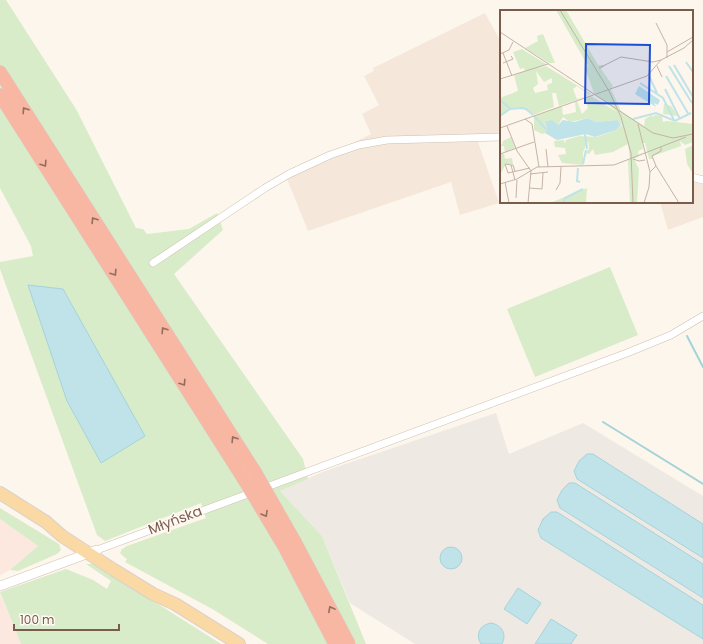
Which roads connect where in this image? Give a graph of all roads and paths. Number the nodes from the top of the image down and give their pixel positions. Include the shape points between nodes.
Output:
1 (0, 72) edge
2 (0, 95) edge
3 (500, 137) edge
4 (693, 177) edge
5 (703, 180) edge
6 (153, 263) dead end
7 (703, 316) edge
8 (250, 476) junction
9 (0, 493) edge
10 (92, 551) junction
11 (0, 586) edge
12 (239, 644) edge
13 (335, 644) edge
14 (349, 644) edge

8 -> 1 highway
2 -> 8 highway
3 - 6 street via 387,140 359,145 330,155 265,188
4 - 5 street
7 - 10 street, Młyńska via 658,341
8 -> 13 highway, bridge
14 -> 8 highway, bridge via 305,561
9 - 10 main road via 46,522 62,536
10 - 11 street, Młyńska
10 - 12 main road via 154,594 175,604

